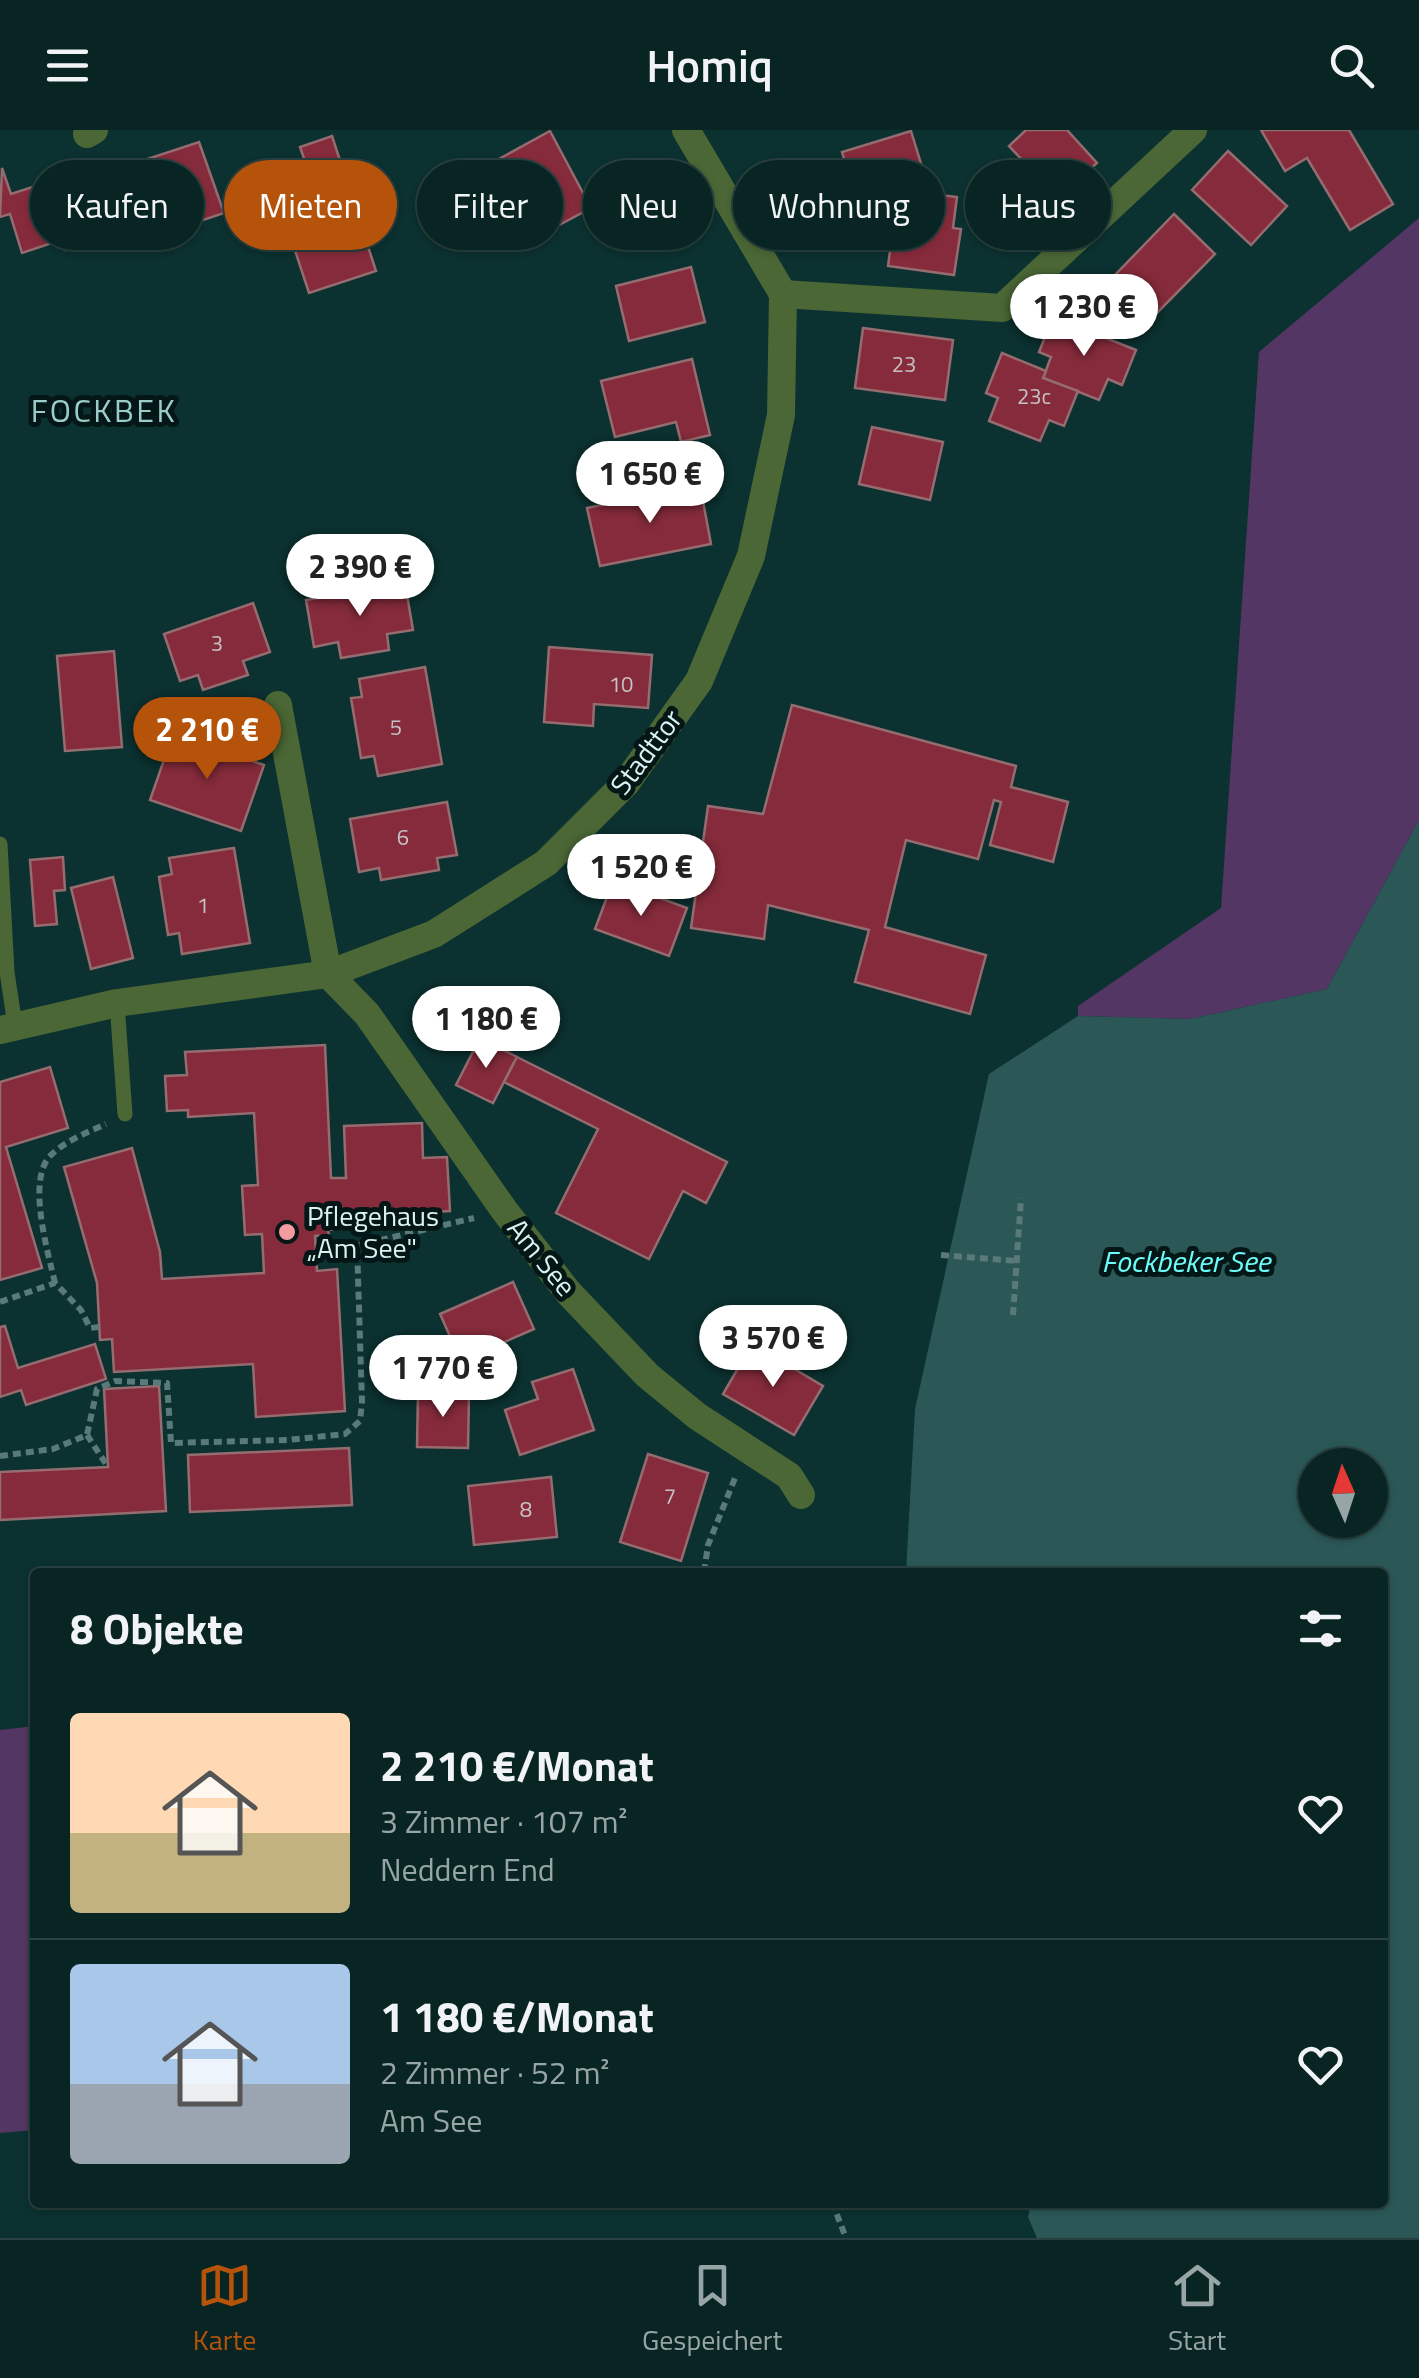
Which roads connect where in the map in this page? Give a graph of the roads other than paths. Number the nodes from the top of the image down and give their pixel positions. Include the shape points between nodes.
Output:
1 (686, 130) edge
2 (1192, 130) edge
3 (784, 294) junction
4 (278, 705) dead end
5 (0, 844) edge
6 (328, 974) junction
7 (117, 1003) junction
8 (8, 1027) edge
9 (125, 1114) road end
10 (801, 1495) dead end

1 - 3 street
2 - 3 street via 1002,308
3 - 6 street, Stadttor via 781,414 758,521 699,681 626,783 546,863 434,934
4 - 6 street
5 - 8 lane
6 - 7 street, Stadttor
6 - 10 street, Am See via 367,1014 568,1292 647,1375 696,1416 789,1476
7 - 8 street, Stadttor
7 - 9 lane

